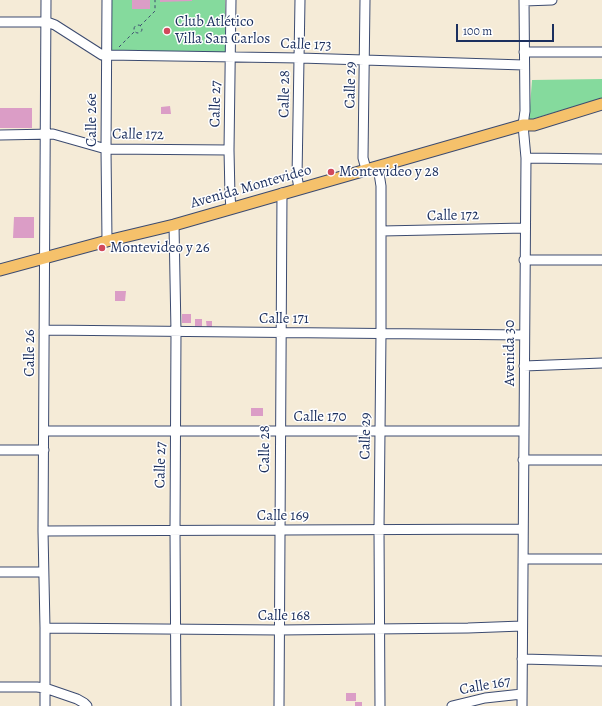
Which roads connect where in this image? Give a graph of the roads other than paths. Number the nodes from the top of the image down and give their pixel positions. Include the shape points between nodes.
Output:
1 (46, 0) edge
2 (107, 0) edge
3 (231, 0) edge
4 (300, 0) edge
5 (365, 0) edge
6 (524, 0) edge
7 (552, 0) edge
8 (0, 22) edge
9 (47, 22) junction
10 (524, 52) junction
11 (602, 52) edge
12 (107, 55) junction
13 (230, 57) junction
14 (300, 58) junction
15 (365, 61) junction
16 (524, 66) junction
17 (602, 104) edge
18 (523, 125) junction
19 (46, 134) junction
20 (0, 135) edge
21 (106, 149) junction
22 (229, 150) junction
23 (526, 158) junction
24 (602, 159) edge
25 (378, 166) junction
26 (366, 169) junction
27 (299, 188) junction
28 (282, 193) junction
29 (232, 208) junction
30 (174, 225) junction
31 (525, 228) junction
32 (382, 231) junction
33 (107, 241) junction
34 (45, 257) junction
35 (524, 260) junction
36 (602, 260) edge
37 (0, 270) edge
38 (44, 330) junction
39 (176, 332) junction
40 (280, 333) junction
41 (381, 333) junction
42 (524, 335) junction
43 (602, 363) edge
44 (524, 366) junction
45 (44, 431) junction
46 (279, 431) junction
47 (176, 432) junction
48 (380, 432) junction
49 (524, 432) junction
50 (0, 450) edge
51 (44, 450) junction
52 (523, 460) junction
53 (602, 460) edge
54 (523, 529) junction
55 (175, 530) junction
56 (279, 530) junction
57 (379, 530) junction
58 (43, 531) junction
59 (523, 559) junction
60 (602, 559) edge
61 (0, 572) edge
62 (43, 572) junction
63 (522, 626) junction
64 (45, 628) junction
65 (176, 629) junction
66 (380, 629) junction
67 (279, 630) junction
68 (522, 659) junction
69 (602, 661) edge
70 (0, 687) edge
71 (45, 688) junction
72 (522, 694) junction
73 (45, 706) edge
74 (87, 706) edge
75 (176, 706) edge
76 (279, 706) edge
77 (380, 706) edge
78 (452, 706) edge
79 (522, 706) edge

1 - 9 street, Calle 26
2 - 12 street, Calle 26e
3 - 13 street, Calle 27
4 - 14 street, Calle 28
5 - 15 street, Calle 29
6 - 7 street
6 - 10 street, Avenida 30
8 - 9 street, Calle 173
9 - 12 street, Calle 173
9 - 19 street, Calle 26
10 - 11 street
10 - 16 street, Avenida 30
12 - 13 street, Calle 173
12 - 21 street, Calle 26e
13 - 14 street, Calle 173
13 - 22 street, Calle 27
14 - 15 street, Calle 173
14 - 27 street, Calle 28 via 297,177
15 - 16 street, Calle 173
15 - 26 street, Calle 29 via 363,158
16 - 18 street, Avenida 30
17 - 18 main road, Avenida Montevideo via 534,125
18 - 23 street, Avenida 30
18 - 25 main road, Avenida Montevideo
19 - 20 street, Calle 172
19 - 21 street, Calle 172
19 - 34 street, Calle 26
21 - 22 street, Calle 172
21 - 33 street, Calle 26e
22 - 29 street, Calle 27
23 - 24 street
23 - 31 street, Avenida 30
25 - 26 main road, Avenida Montevideo
25 - 32 street, Calle 29 via 381,181
26 - 27 main road, Avenida Montevideo
27 - 28 main road, Avenida Montevideo
28 - 29 main road, Avenida Montevideo
28 - 40 street, Calle 28
29 - 30 main road, Avenida Montevideo
30 - 33 main road, Avenida Montevideo
30 - 39 street, Calle 27
31 - 32 street, Calle 172
31 - 35 street, Avenida 30
32 - 41 street, Calle 29
33 - 34 main road, Avenida Montevideo
34 - 37 main road, Avenida Montevideo
34 - 38 street, Calle 26
35 - 36 street
35 - 42 street, Avenida 30
38 - 39 street, Calle 171
38 - 45 street, Calle 26
39 - 40 street, Calle 171
39 - 47 street, Calle 27
40 - 41 street, Calle 171
40 - 46 street, Calle 28
41 - 42 street, Calle 171
41 - 48 street, Calle 29
42 - 44 street, Avenida 30
43 - 44 street
44 - 49 street, Avenida 30
45 - 47 street, Calle 170
45 - 51 street, Calle 26
46 - 47 street, Calle 170
46 - 48 street, Calle 170
46 - 56 street, Calle 28
47 - 55 street, Calle 27
48 - 49 street, Calle 170
48 - 57 street, Calle 29
49 - 52 street, Avenida 30
50 - 51 street
51 - 58 street, Calle 26
52 - 53 street
52 - 54 street, Avenida 30
54 - 57 street, Calle 169
54 - 59 street, Avenida 30
55 - 56 street, Calle 169
55 - 58 street, Calle 169
55 - 65 street, Calle 27
56 - 57 street, Calle 169
56 - 67 street, Calle 28
57 - 66 street, Calle 29
58 - 62 street, Calle 26
59 - 60 street
59 - 63 street, Avenida 30
61 - 62 street
62 - 64 street, Calle 26
63 - 66 street, Calle 168
63 - 68 street, Avenida 30
64 - 65 street, Calle 168
64 - 71 street, Calle 26
65 - 67 street, Calle 168
65 - 75 street, Calle 27
66 - 67 street, Calle 168
66 - 77 street, Calle 29
67 - 76 street, Calle 28
68 - 69 street
68 - 72 street, Avenida 30
70 - 71 street
71 - 73 street, Calle 26
71 - 74 street via 77,699
72 - 78 street, Calle 167 via 485,698
72 - 79 street, Avenida 30

